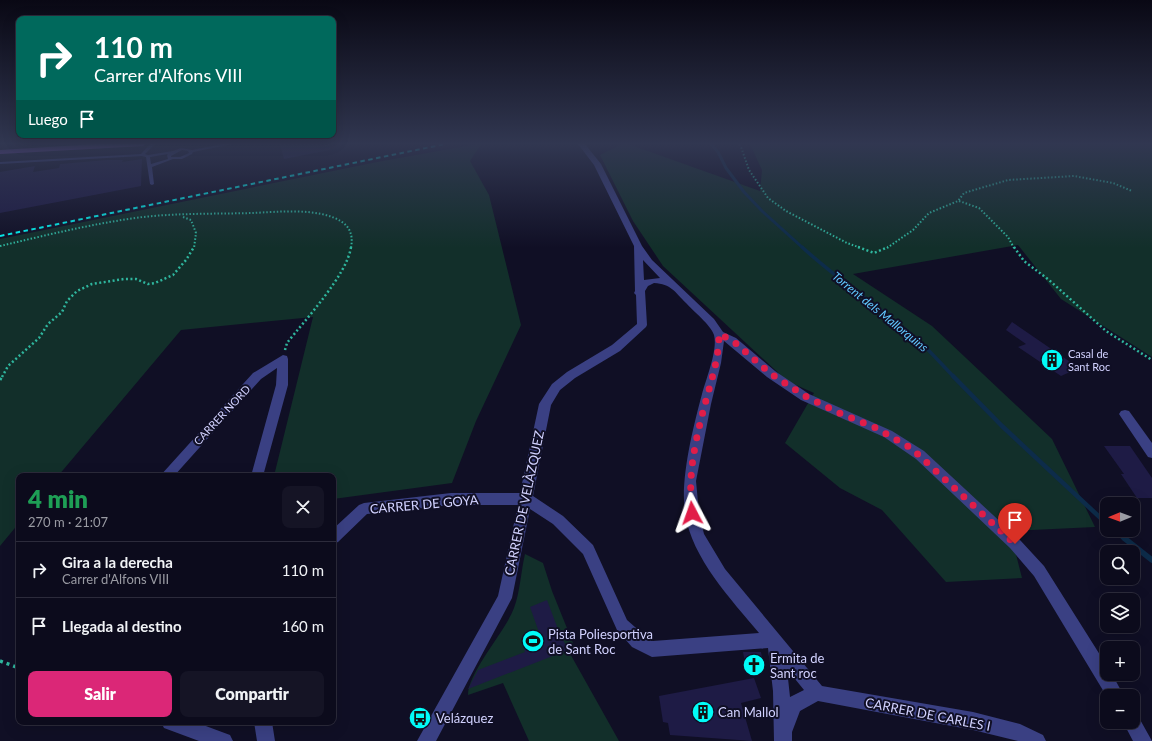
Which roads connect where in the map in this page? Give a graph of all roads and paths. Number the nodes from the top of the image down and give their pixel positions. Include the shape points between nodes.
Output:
1 (151, 179) edge
2 (605, 179) edge
3 (755, 179) edge
4 (1031, 179) edge
5 (1094, 179) edge
6 (152, 184) dead end
7 (1132, 191) dead end
8 (958, 201) junction
9 (181, 216) junction
10 (0, 246) edge
11 (638, 246) junction
12 (669, 282) junction
13 (639, 293) junction
14 (719, 334) junction
15 (283, 359) junction
16 (1152, 360) edge
17 (0, 380) edge
18 (1125, 414) dead end
19 (1152, 453) edge
20 (169, 473) edge
21 (258, 473) edge
22 (526, 499) junction
23 (336, 535) edge
24 (774, 640) junction
25 (0, 661) edge
26 (16, 667) edge
27 (1112, 689) edge
28 (817, 693) junction
29 (179, 725) edge
30 (263, 725) edge
31 (1136, 729) edge
32 (783, 738) edge
33 (224, 741) edge
34 (266, 741) edge
35 (426, 741) edge
36 (1037, 741) edge
37 (1143, 741) edge

1 - 6 lane
2 - 11 street
3 - 8 path via 768,198 786,211 847,243 874,253 884,250 913,230 929,213
4 - 8 path via 987,185 964,193
5 - 7 path
8 - 16 path via 979,208 1008,237 1024,261 1106,331
9 - 10 path via 123,219
9 - 15 path via 319,213 341,221 350,228 350,256 334,284 287,344
9 - 17 path via 191,220 196,239 191,253 179,269 168,278 155,283 124,279 92,284 77,291 39,338 8,366
11 - 12 street via 649,262
11 - 13 street, CARRER DE VELÀZQUEZ
12 - 13 street via 647,281
12 - 14 street via 689,299
13 - 22 street, CARRER DE VELÀZQUEZ via 642,326 616,348 556,387 545,404
14 - 24 street via 717,358 690,481 692,513 698,536 720,574
14 - 27 street via 732,340 771,374 795,390 821,405 888,434 920,455 1015,544 1039,571
15 - 20 street, CARRER NORD via 257,376
15 - 21 street via 282,385
18 - 19 street
22 - 23 street, CARRER DE GOYA via 451,499 364,509
22 - 24 street via 558,520 588,550 622,625 638,641 652,649
22 - 35 street, CARRER DE VELÀZQUEZ via 505,598
24 - 28 street
24 - 32 street via 783,696
25 - 26 path
28 - 32 street via 793,705
28 - 36 street, CARRER DE CARLES I via 973,721 1020,733
29 - 33 street
30 - 34 street
31 - 37 street

